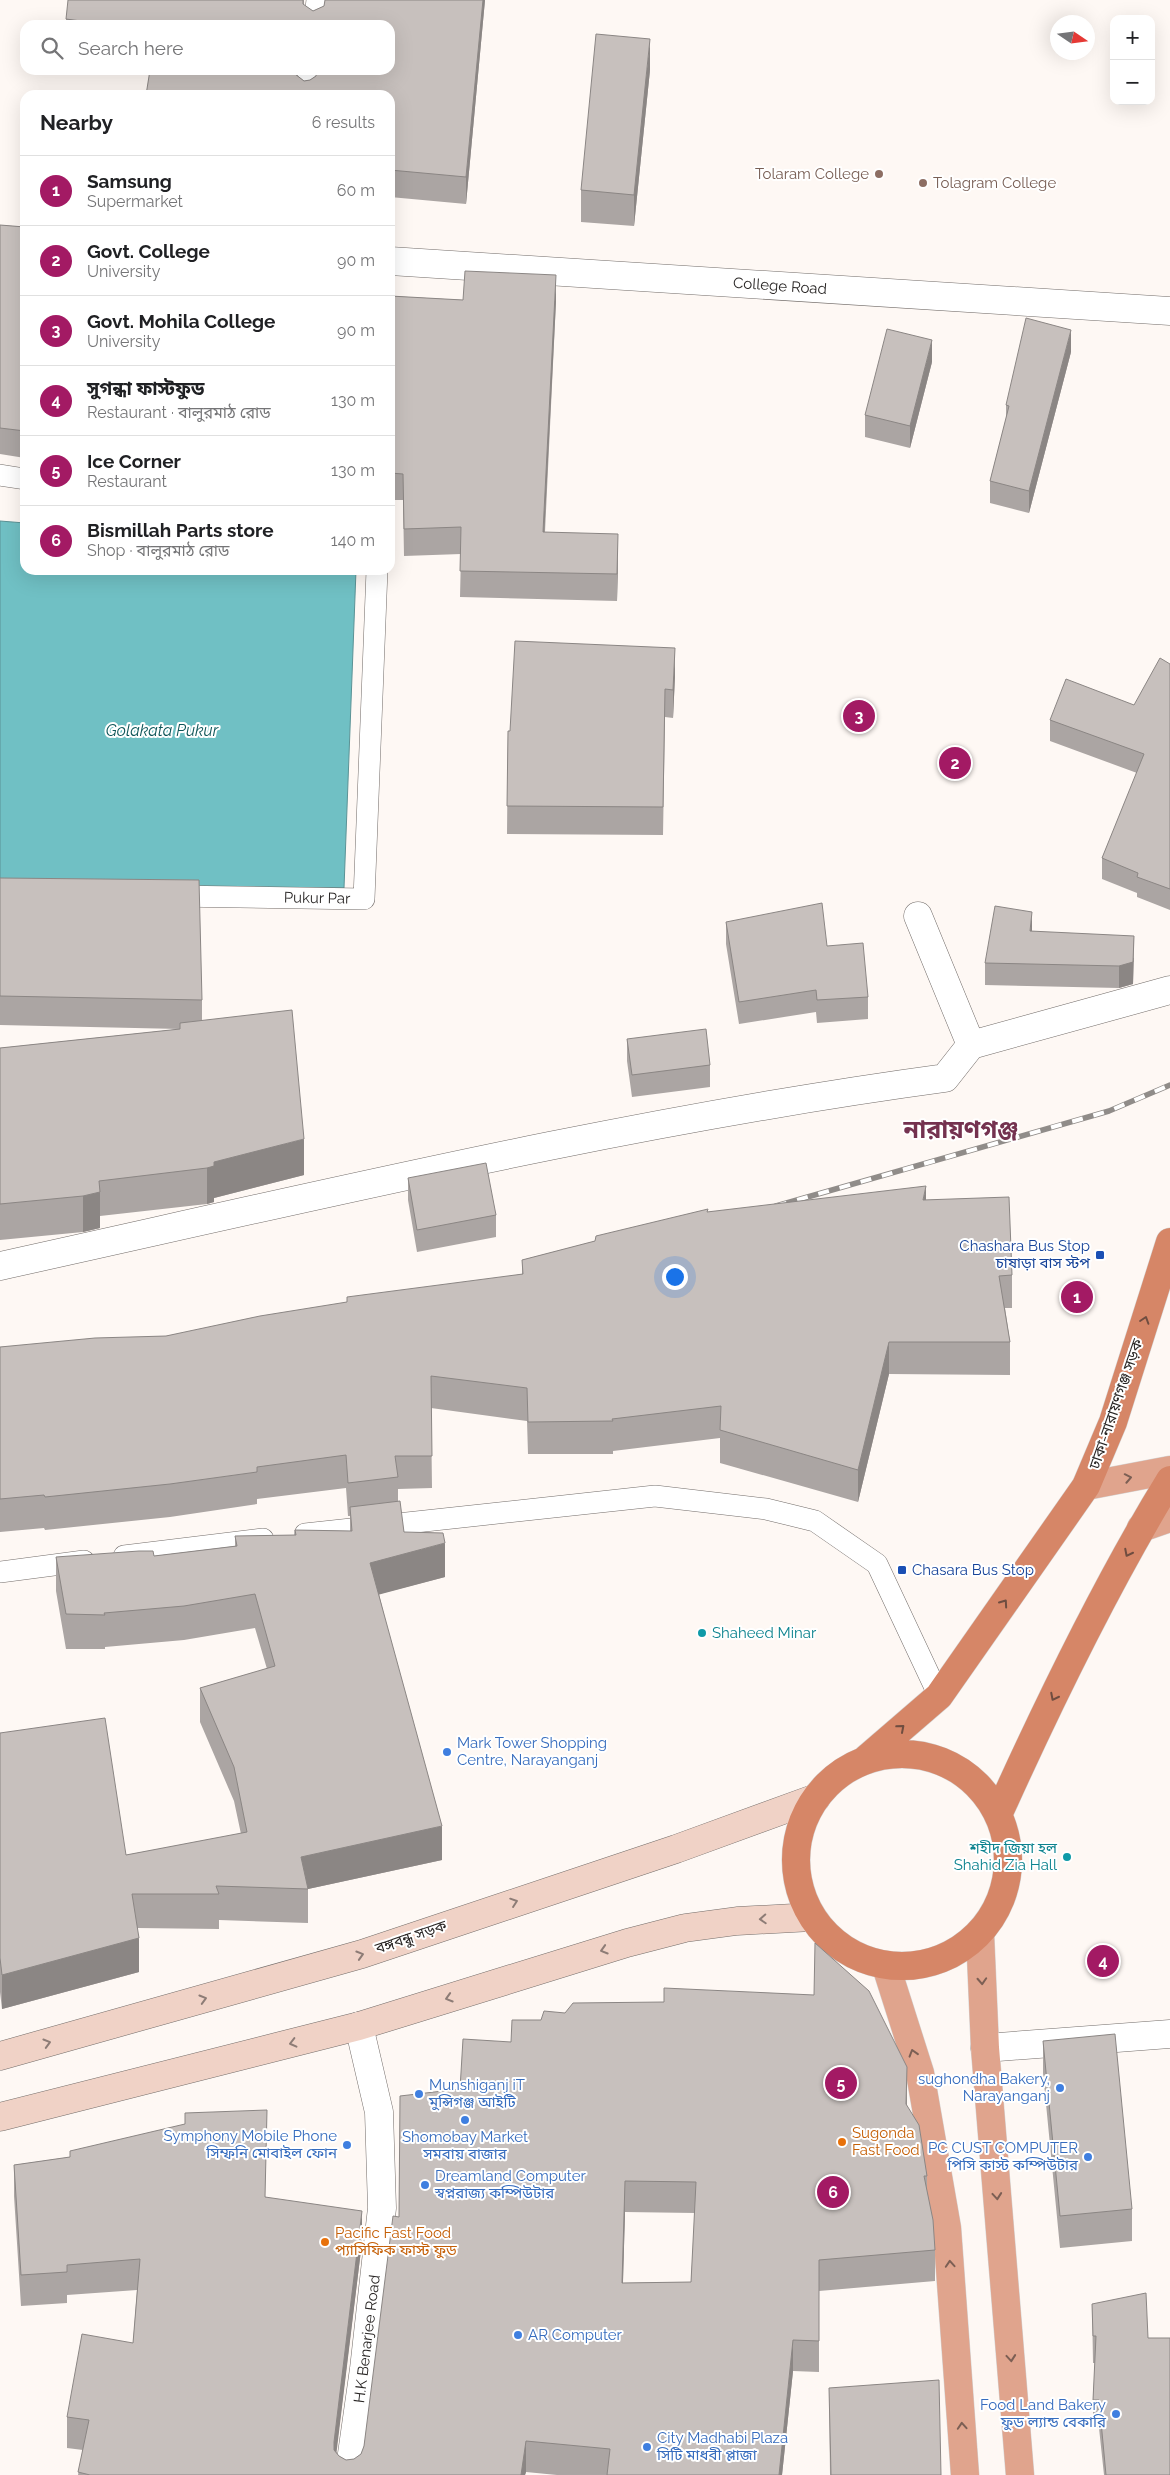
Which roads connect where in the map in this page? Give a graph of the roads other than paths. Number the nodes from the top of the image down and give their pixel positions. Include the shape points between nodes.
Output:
1 (317, 0) edge
2 (315, 20) edge
3 (308, 75) edge
4 (307, 90) edge
5 (395, 261) edge
6 (1170, 311) edge
7 (0, 475) edge
8 (20, 478) edge
9 (378, 575) edge
10 (148, 896) edge
11 (918, 916) dead end
12 (1170, 990) edge
13 (971, 1045) junction
14 (1170, 1242) edge
15 (0, 1266) edge
16 (1170, 1470) edge
17 (1170, 1480) edge
18 (1086, 1486) junction
19 (1170, 1518) edge
20 (1141, 1528) junction
21 (0, 1572) edge
22 (939, 1696) junction
23 (865, 1760) junction
24 (816, 1798) junction
25 (998, 1815) junction
26 (812, 1917) junction
27 (980, 1933) junction
28 (886, 1966) junction
29 (359, 2026) junction
30 (1170, 2034) edge
31 (985, 2048) junction
32 (0, 2056) edge
33 (0, 2117) edge
34 (350, 2475) edge
35 (965, 2475) edge
36 (1020, 2475) edge

1 - 2 lane
3 - 4 lane
5 - 6 street, College Road
7 - 8 lane
9 - 10 lane, Pukur Par via 364,899
11 - 13 street
12 - 13 street
13 - 15 street via 945,1078 842,1092 542,1147
18 -> 14 highway, ঢাকা-নারায়ণগঞ্জ সড়ক via 1113,1422
18 -> 16 main road
17 - 20 highway
22 -> 18 highway, ঢাকা-নারায়ণগঞ্জ সড়ক
19 - 20 main road
20 -> 25 highway via 1031,1742
21 - 22 lane via 409,1522 655,1496 766,1509 815,1521 877,1564
23 -> 22 highway, ঢাকা-নারায়ণগঞ্জ সড়ক
23 - 24 highway via 837,1776
23 - 25 highway via 896,1753 927,1757 956,1769 981,1788
24 - 26 highway via 804,1820 797,1844 796,1870 801,1894
32 -> 24 main road, বঙ্গবন্ধু সড়ক via 362,1954 676,1849
25 - 27 highway via 1007,1845 1007,1877 997,1907
26 - 28 highway via 844,1950
26 -> 29 main road via 736,1921 685,1928
27 - 28 highway via 952,1954 920,1965
27 -> 31 main road
35 -> 28 main road via 947,2228 920,2073
29 -> 33 main road
29 - 34 street, H.K Benarjee Road via 379,2112 382,2208
30 - 31 street
31 -> 36 main road

